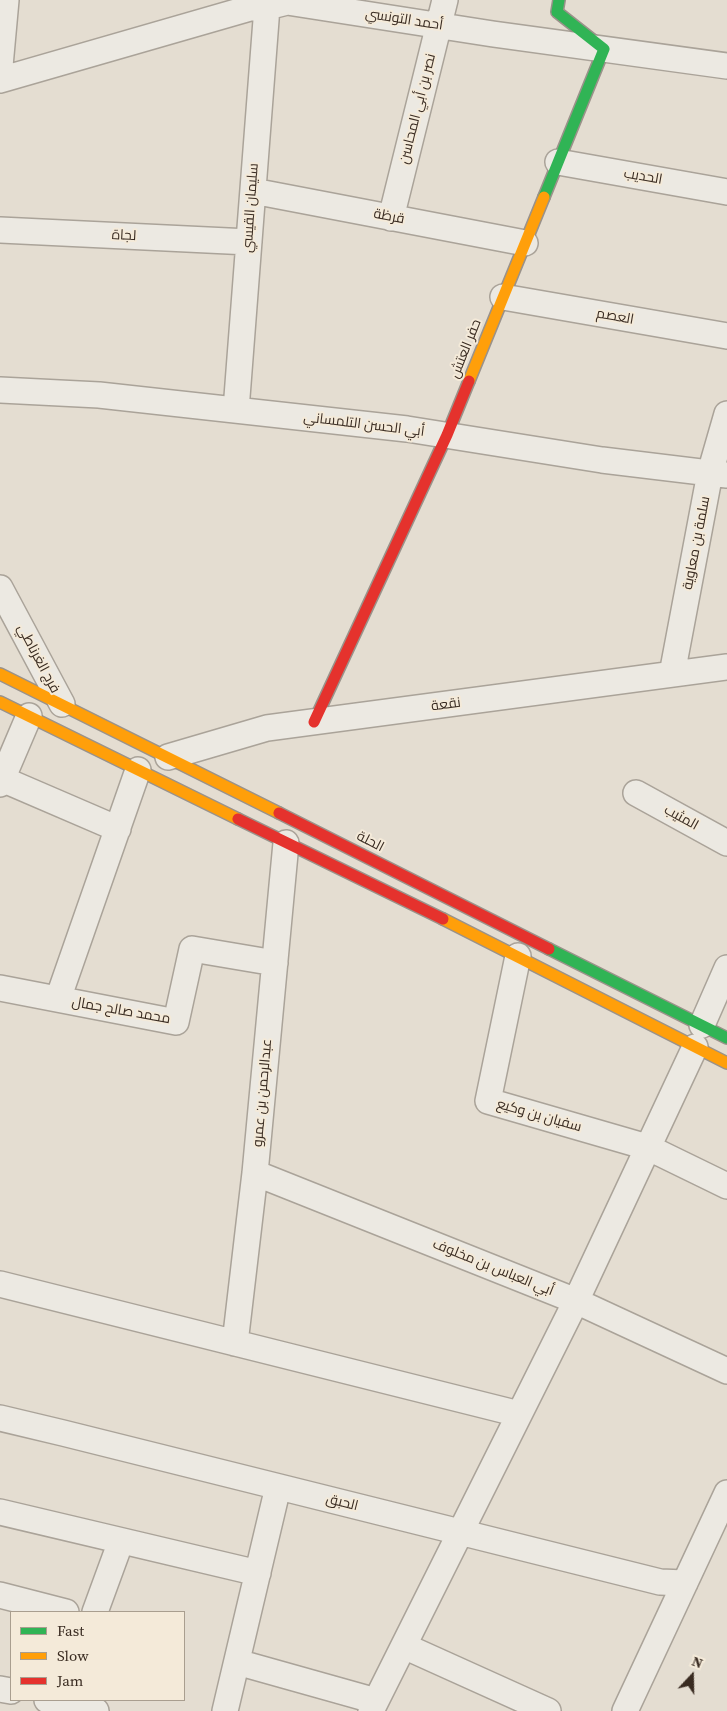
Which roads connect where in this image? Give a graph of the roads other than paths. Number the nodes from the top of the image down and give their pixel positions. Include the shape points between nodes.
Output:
1 (6, 0) edge
2 (445, 0) edge
3 (559, 0) edge
4 (281, 3) edge
5 (439, 26) junction
6 (604, 49) junction
7 (0, 66) edge
8 (727, 66) edge
9 (0, 80) edge
10 (558, 162) junction
11 (253, 191) junction
12 (727, 192) edge
13 (391, 218) junction
14 (0, 230) edge
15 (249, 242) junction
16 (525, 243) junction
17 (503, 297) junction
18 (727, 336) edge
19 (0, 390) edge
20 (236, 410) junction
21 (727, 414) edge
22 (447, 435) junction
23 (719, 474) edge
24 (0, 588) edge
25 (727, 667) edge
26 (0, 674) edge
27 (672, 674) junction
28 (0, 702) edge
29 (62, 704) junction
30 (29, 716) junction
31 (314, 722) junction
32 (168, 757) junction
33 (138, 770) junction
34 (1, 782) edge
35 (636, 793) dead end
36 (118, 829) junction
37 (286, 843) junction
38 (727, 843) edge
39 (518, 956) junction
40 (275, 963) junction
41 (727, 968) edge
42 (0, 988) edge
43 (58, 999) junction
44 (698, 1036) junction
45 (727, 1038) edge
46 (727, 1063) edge
47 (648, 1147) junction
48 (255, 1173) junction
49 (727, 1186) edge
50 (0, 1284) edge
51 (576, 1301) junction
52 (235, 1343) junction
53 (727, 1371) edge
54 (519, 1414) junction
55 (0, 1418) edge
56 (278, 1487) junction
57 (727, 1493) edge
58 (0, 1512) edge
59 (461, 1532) junction
60 (121, 1541) junction
61 (258, 1573) junction
62 (685, 1583) junction
63 (0, 1595) edge
64 (62, 1611) edge
65 (95, 1611) edge
66 (404, 1646) junction
67 (237, 1662) junction
68 (59, 1703) edge
69 (374, 1706) edge
70 (96, 1711) edge
71 (226, 1711) edge
72 (548, 1711) edge
73 (626, 1711) edge

1 - 7 street
2 - 5 street, نصر بن أبي المحاسن
3 - 6 main road via 557,12
4 - 5 street, أحمد التونسي
4 - 9 street, أحمد التونسي via 250,8
4 - 11 street, سليمان القيسي
5 - 6 street, أحمد التونسي
5 - 13 street, نصر بن أبي المحاسن
6 - 8 street, أحمد التونسي
6 - 10 main road, حفر العتش
10 - 12 street, الحديب
10 - 16 main road, حفر العتش
11 - 13 street, قرظة
11 - 15 street, سليمان القيسي
13 - 16 street, قرظة
14 - 15 street, لجاة
15 - 20 street, سليمان القيسي
16 - 17 main road, حفر العتش
17 - 18 street, العصم
17 - 22 main road, حفر العتش
19 - 20 street, أبي الحسن التلمساني via 99,395
20 - 22 street, أبي الحسن التلمساني
21 - 23 street, سلمة بن معاوية
22 - 23 street, أبي الحسن التلمساني via 602,460
22 - 31 main road, حفر العتش
23 - 27 street, سلمة بن معاوية
24 - 29 street, فرج الغرناطي
25 - 27 street, نقعة
26 - 29 main road, الحلة
27 - 31 street, نقعة
28 - 30 main road, الحلة
29 - 32 main road, الحلة
30 - 33 main road, الحلة
30 - 34 street
31 - 32 street, نقعة via 267,728
32 - 44 main road, الحلة
33 - 36 street
33 - 37 main road, الحلة
34 - 36 street
35 - 38 street, المثيب
36 - 43 street
37 - 39 main road, الحلة
37 - 40 street, عبدالرحمن بن عمرو
39 - 44 main road, الحلة
39 - 47 street, سفيان بن وكيع via 488,1101
40 - 43 street, محمد صالح جمال via 192,949 176,1022
40 - 48 street, عبدالرحمن بن عمرو
41 - 44 street
42 - 43 street, محمد صالح جمال
44 - 45 main road, الحلة
44 - 46 main road, الحلة
44 - 47 street
47 - 49 street, سفيان بن وكيع
47 - 51 street
48 - 51 street, أبي العباس بن مخلوف
48 - 52 street, عبدالرحمن بن عمرو
50 - 52 street
51 - 53 street, أبي العباس بن مخلوف
51 - 54 street
52 - 54 street
54 - 59 street
55 - 56 street, الحبق
56 - 59 street, الحبق
56 - 61 street
57 - 62 street
58 - 60 street
59 - 62 street, الحبق via 660,1582
59 - 66 street
60 - 61 street
60 - 65 street
61 - 67 street
62 - 73 street
63 - 64 street
66 - 69 street
66 - 72 street
67 - 69 street
67 - 71 street
68 - 70 street

